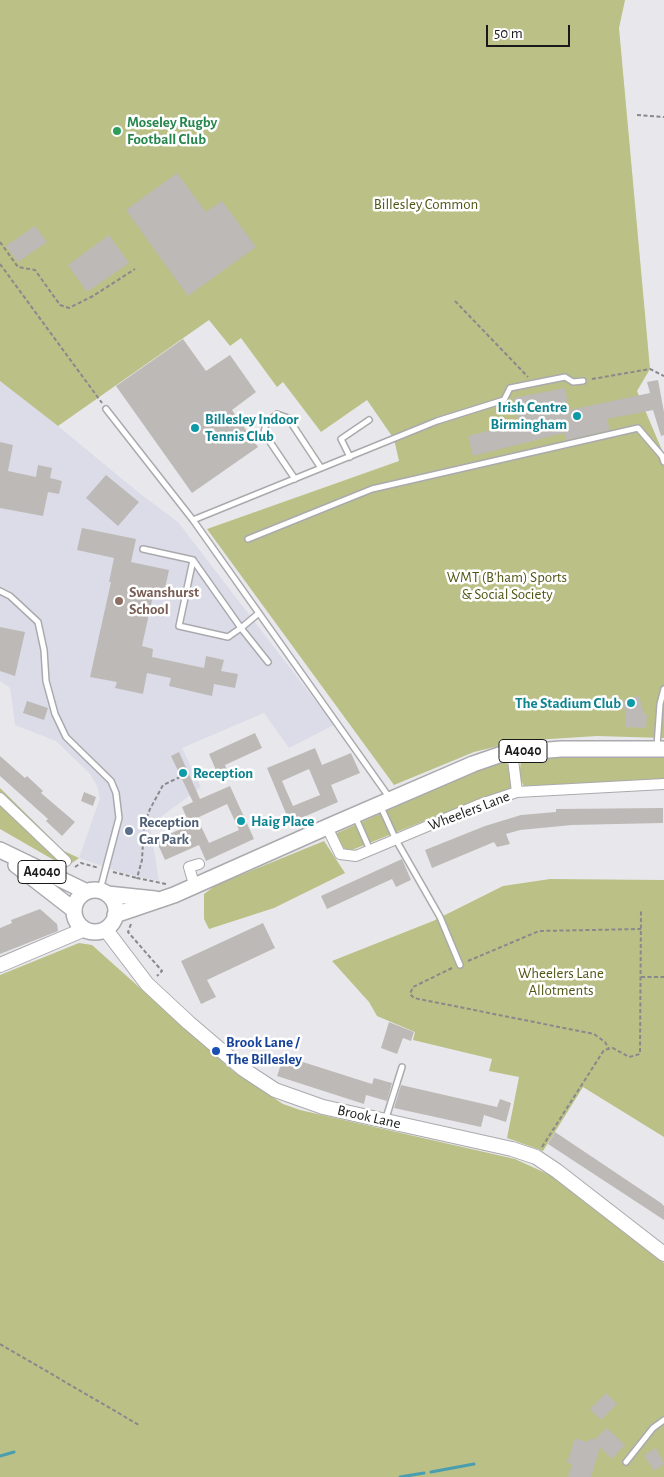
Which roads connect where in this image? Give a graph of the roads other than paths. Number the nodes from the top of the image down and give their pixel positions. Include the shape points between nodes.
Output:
1 (583, 381) road end
2 (106, 409) road end
3 (369, 420) dead end
4 (350, 457) junction
5 (664, 462) edge
6 (321, 468) junction
7 (295, 479) junction
8 (193, 520) junction
9 (248, 539) dead end
10 (143, 549) dead end
11 (193, 560) junction
12 (0, 591) edge
13 (259, 613) junction
14 (241, 628) junction
15 (268, 662) dead end
16 (664, 688) edge
17 (661, 749) edge
18 (512, 752) junction
19 (664, 784) edge
20 (517, 792) junction
21 (0, 800) edge
22 (385, 802) junction
23 (354, 815) junction
24 (327, 827) junction
25 (396, 840) junction
26 (370, 850) junction
27 (0, 851) edge
28 (66, 861) dead end
29 (199, 864) dead end
30 (194, 884) junction
31 (97, 892) junction
32 (168, 897) junction
33 (74, 910) junction
34 (115, 915) junction
35 (85, 929) junction
36 (106, 930) junction
37 (0, 965) edge
38 (460, 965) road end
39 (402, 1067) dead end
40 (385, 1121) junction
41 (664, 1254) edge
42 (664, 1420) edge
43 (626, 1462) dead end

1 - 4 lane via 573,382 565,377 510,388 504,400 437,421
2 - 8 lane
3 - 4 lane via 341,439
4 - 6 lane
5 - 9 lane via 638,428 372,490
6 - 7 lane
6 - 7 lane via 288,418 277,414 266,423 264,433
7 - 8 lane
8 - 13 lane
10 - 11 lane
11 - 14 lane
11 - 14 lane via 179,626 228,638
12 - 31 lane via 38,622 46,681 55,714 66,737 111,781 116,793 119,818
13 - 14 lane
13 - 22 lane
14 - 15 lane
16 - 17 lane via 660,704
17 - 18 main road, A4040
18 - 20 street
18 - 22 main road, A4040 via 473,764
19 - 20 street, Wheelers Lane
20 - 25 street, Wheelers Lane
21 - 28 street
22 - 23 main road, A4040
22 - 25 lane
23 - 24 main road, A4040
23 - 26 lane
24 - 26 street, Wheelers Lane via 340,854 356,856
24 - 30 main road, A4040
25 - 26 street, Wheelers Lane
25 - 38 lane via 440,917
27 - 31 main road, A4040
27 - 33 main road, A4040
29 - 30 street via 189,867
30 - 32 main road, A4040
31 - 32 main road, A4040
31 - 33 main road via 75,903
31 - 34 main road via 115,905
32 - 34 main road, A4040
33 - 35 main road
34 - 36 main road
35 - 36 main road via 93,932
35 - 37 main road
36 - 40 main road, Brook Lane via 147,984 243,1069 274,1090 323,1107
39 - 40 lane
40 - 41 main road, Brook Lane via 512,1149 536,1158
42 - 43 lane via 653,1428

